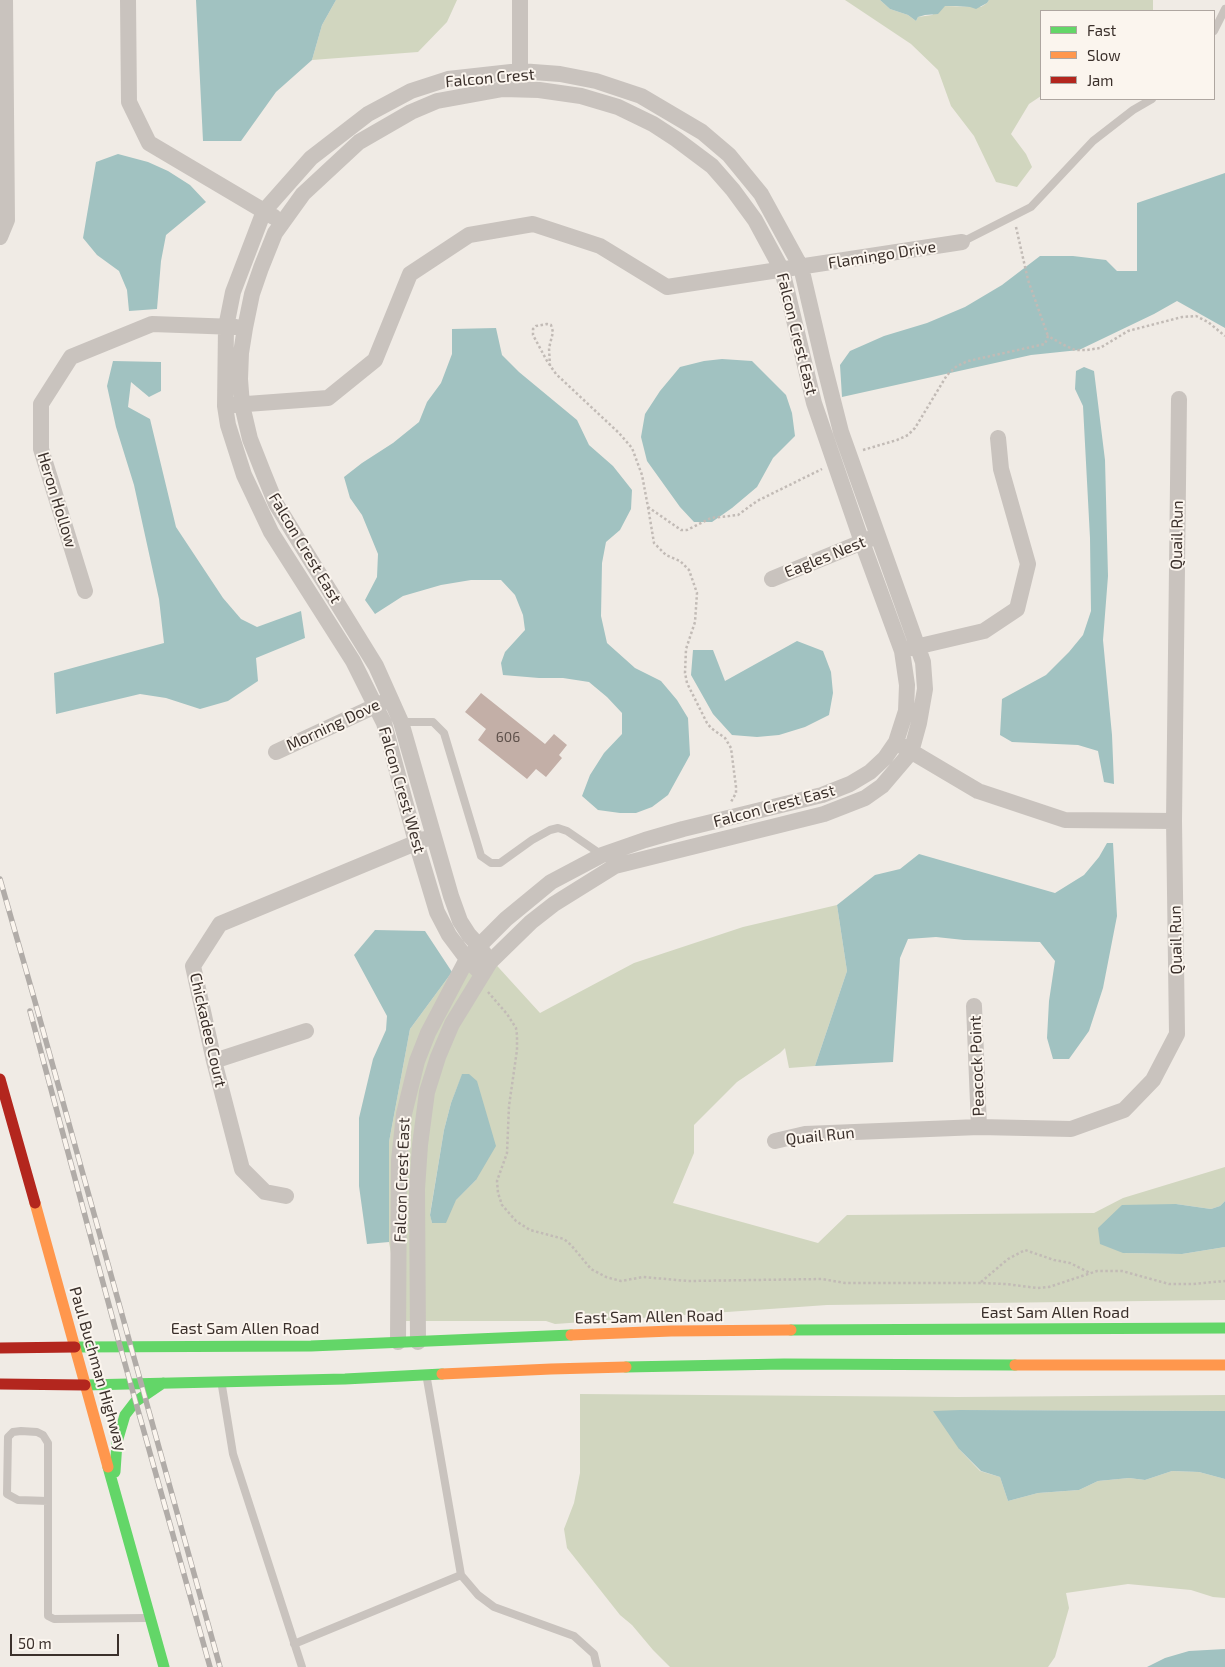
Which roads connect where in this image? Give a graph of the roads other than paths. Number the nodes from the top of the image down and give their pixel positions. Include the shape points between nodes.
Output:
1 (5, 0) edge
2 (128, 0) edge
3 (520, 0) edge
4 (1225, 9) edge
5 (1215, 29) edge
6 (520, 71) junction
7 (520, 90) junction
8 (1150, 100) edge
9 (368, 114) junction
10 (675, 116) junction
11 (378, 131) junction
12 (667, 133) junction
13 (264, 211) junction
14 (282, 223) junction
15 (0, 237) edge
16 (962, 242) joint
17 (802, 267) junction
18 (782, 270) junction
19 (226, 327) junction
20 (245, 328) junction
21 (829, 383) junction
22 (810, 388) junction
23 (1179, 399) dead end
24 (242, 404) junction
25 (225, 406) junction
26 (998, 438) dead end
27 (843, 460) junction
28 (879, 535) junction
29 (297, 539) junction
30 (862, 542) junction
31 (283, 550) junction
32 (772, 579) dead end
33 (85, 591) dead end
34 (910, 648) junction
35 (391, 699) junction
36 (374, 706) junction
37 (401, 722) junction
38 (384, 723) junction
39 (896, 742) junction
40 (276, 752) dead end
41 (911, 752) junction
42 (772, 808) junction
43 (1174, 821) junction
44 (776, 826) junction
45 (434, 836) junction
46 (416, 842) junction
47 (602, 855) junction
48 (615, 866) junction
49 (479, 946) junction
50 (467, 959) junction
51 (484, 971) junction
52 (974, 1006) dead end
53 (306, 1031) dead end
54 (214, 1061) junction
55 (0, 1079) edge
56 (979, 1127) junction
57 (775, 1141) dead end
58 (401, 1142) junction
59 (420, 1145) junction
60 (286, 1196) dead end
61 (1225, 1328) edge
62 (398, 1342) junction
63 (418, 1342) junction
64 (75, 1347) junction
65 (0, 1348) edge
66 (1225, 1365) edge
67 (426, 1375) junction
68 (221, 1382) junction
69 (162, 1383) junction
70 (0, 1384) edge
71 (85, 1385) junction
72 (115, 1490) junction
73 (48, 1501) junction
74 (461, 1575) junction
75 (151, 1618) junction
76 (294, 1644) junction
77 (164, 1667) edge
78 (302, 1667) edge
79 (597, 1667) edge

1 - 15 street via 7,220
2 - 13 street via 129,102 149,143
3 - 6 street
4 - 5 lane
6 - 7 street
6 - 9 street, Falcon Crest via 448,79 411,92
6 - 10 street, Falcon Crest via 596,81 641,96
7 - 11 street, Falcon Crest East via 503,89 437,101
7 - 12 street, Falcon Crest East via 581,96 618,107
8 - 16 lane via 1093,141 1030,207
9 - 11 street
9 - 13 street, Falcon Crest via 311,158
10 - 12 street
10 - 17 street, Falcon Crest via 702,132 728,155 761,194
11 - 14 street, Falcon Crest East via 359,142 334,164 303,194
12 - 18 street, Falcon Crest East via 712,166 734,190 755,220
13 - 14 street
13 - 19 street, Falcon Crest via 233,292
14 - 20 street, Falcon Crest East via 261,268
16 - 17 street, Flamingo Drive
17 - 18 street, Flamingo Drive
17 - 21 street, Falcon Crest East
18 - 22 street, Falcon Crest East
18 - 24 street, Flamingo Drive via 667,287 600,246 533,224 469,235 410,274 376,360 328,398
19 - 20 street, Heron Hollow
19 - 25 street, Falcon Crest West
19 - 33 street, Heron Hollow via 152,324 71,357 41,404 41,449
20 - 24 street, Falcon Crest East via 240,370
21 - 22 street
21 - 27 street, Falcon Crest East via 841,432
22 - 27 street, Falcon Crest East
23 - 43 street, Quail Run
24 - 25 street, Flamingo Drive
24 - 29 street, Falcon Crest East via 262,472
25 - 31 street, Falcon Crest West via 244,475
26 - 34 street via 1001,469 1028,564 1017,609 984,631
27 - 28 street, Falcon Crest East
27 - 30 street, Falcon Crest East
28 - 30 street, Eagles Nest
28 - 34 street, Falcon Crest East
29 - 31 street
29 - 35 street, Falcon Crest East via 376,666
30 - 32 street, Eagles Nest
30 - 34 street, Falcon Crest East
31 - 36 street, Falcon Crest West via 353,661
34 - 39 street, Falcon Crest East via 906,711
34 - 41 street, Falcon Crest East via 922,662 925,689
35 - 36 street, Morning Dove
35 - 37 street, Falcon Crest East
36 - 38 street, Falcon Crest West
36 - 40 street, Morning Dove
37 - 38 lane
37 - 45 street, Falcon Crest East
37 - 47 lane via 432,722 444,733 481,856 491,864 500,864 532,840 558,828
38 - 46 street, Falcon Crest West
39 - 41 street
39 - 42 street, Falcon Crest East via 870,772 850,784
41 - 43 street via 978,791 1065,820
41 - 44 street, Falcon Crest East via 882,786 865,798 824,814
42 - 44 street
42 - 47 street, Falcon Crest East via 645,840
43 - 56 street, Quail Run via 1177,1034 1153,1080 1124,1110 1071,1129
44 - 48 street, Falcon Crest East
45 - 46 street, Chickadee Court
45 - 49 street, Falcon Crest East via 460,921
46 - 50 street, Falcon Crest West via 438,912 449,935
46 - 54 street, Chickadee Court via 220,924 193,966
47 - 48 lane
47 - 49 street, Falcon Crest East via 552,882 506,919
48 - 51 street, Falcon Crest East via 554,904
49 - 50 street, Falcon Crest East
49 - 51 street, Falcon Crest East
50 - 51 street, Falcon Crest West
50 - 58 street, Falcon Crest East via 417,1061
51 - 59 street, Falcon Crest East via 452,1024 438,1057 427,1092
52 - 56 street, Peacock Point
53 - 54 street
54 - 60 street, Chickadee Court via 242,1169 265,1192
55 - 64 main road, Paul Buchman Highway
56 - 57 street, Quail Run via 805,1134
58 - 59 street
58 - 62 street, Falcon Crest East
59 - 63 street, Falcon Crest East via 417,1189
61 - 63 main road, East Sam Allen Road via 671,1331
62 - 63 main road, East Sam Allen Road
62 - 64 main road, East Sam Allen Road via 311,1346
64 - 65 main road, East Sam Allen Road
64 - 71 main road, Paul Buchman Highway
66 - 67 main road via 784,1364
67 - 68 main road
67 - 74 lane
68 - 69 main road
68 - 76 lane via 233,1454
69 - 71 main road
69 - 72 main road via 135,1402 124,1415 118,1442
70 - 71 main road
71 - 72 main road, Paul Buchman Highway
72 - 75 main road, Paul Buchman Highway
73 - 73 lane via 46,1439 37,1432 13,1432 8,1437 7,1494 18,1500
73 - 75 lane via 48,1616 54,1619
74 - 76 lane
74 - 79 lane via 478,1595 494,1607 574,1636 594,1654
75 - 77 main road, Paul Buchman Highway
76 - 78 lane

